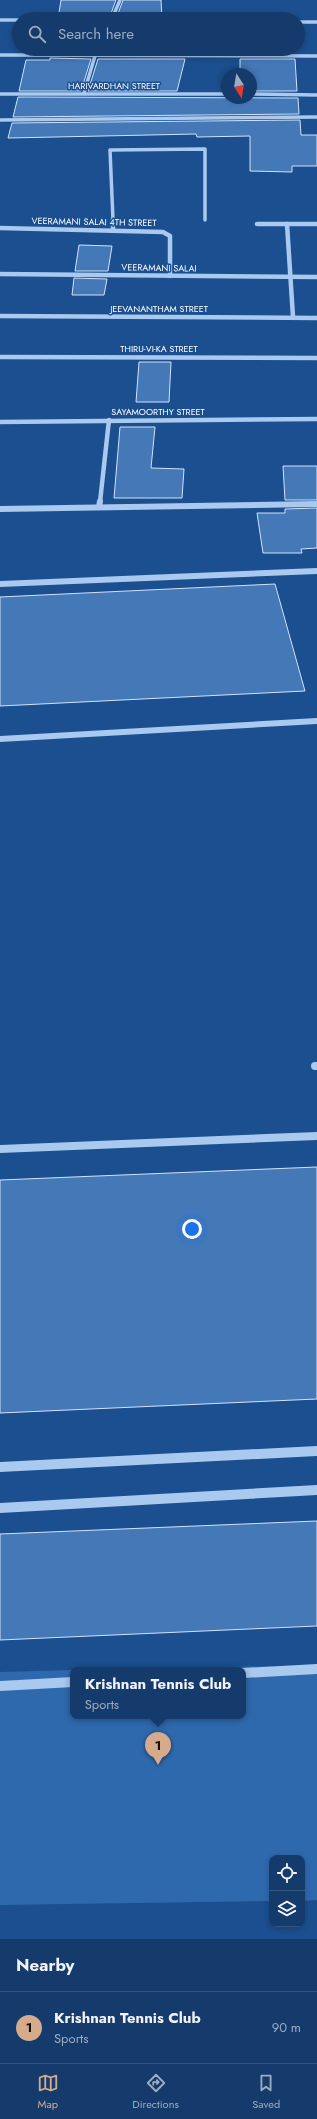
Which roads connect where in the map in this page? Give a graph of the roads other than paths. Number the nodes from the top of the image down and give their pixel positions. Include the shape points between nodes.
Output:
1 (120, 0) edge
2 (115, 12) edge
3 (0, 20) edge
4 (12, 20) edge
5 (305, 22) edge
6 (317, 22) edge
7 (0, 55) edge
8 (12, 55) edge
9 (93, 56) edge
10 (305, 56) edge
11 (317, 56) edge
12 (84, 93) junction
13 (0, 94) edge
14 (221, 94) edge
15 (257, 94) edge
16 (317, 95) edge
17 (317, 117) edge
18 (0, 120) edge
19 (205, 220) dead end
20 (257, 224) dead end
21 (287, 224) junction
22 (317, 224) edge
23 (0, 228) edge
24 (113, 229) junction
25 (0, 274) edge
26 (170, 276) junction
27 (291, 277) junction
28 (317, 277) edge
29 (0, 316) edge
30 (293, 317) junction
31 (317, 318) edge
32 (0, 357) edge
33 (317, 358) edge
34 (317, 419) edge
35 (109, 420) junction
36 (0, 422) edge
37 (317, 504) edge
38 (99, 507) junction
39 (0, 509) edge
40 (317, 571) edge
41 (0, 584) edge
42 (317, 721) edge
43 (0, 739) edge
44 (317, 1136) edge
45 (0, 1149) edge
46 (317, 1451) edge
47 (0, 1467) edge
48 (317, 1490) edge
49 (0, 1508) edge
50 (317, 1669) edge
51 (246, 1673) edge
52 (70, 1682) edge
53 (0, 1686) edge

1 - 2 street
3 - 4 street
5 - 6 street
7 - 8 street
9 - 12 street
10 - 11 street
12 - 13 street, HARIVARDHAN STREET
12 - 14 street, HARIVARDHAN STREET
15 - 16 street
17 - 18 street
19 - 24 street via 205,149 110,150
20 - 21 street
21 - 22 street
21 - 27 street
23 - 24 street, VEERAMANI SALAI 4TH STREET
24 - 26 street, VEERAMANI SALAI 4TH STREET via 156,230 170,236
25 - 26 street, VEERAMANI SALAI
26 - 27 street, VEERAMANI SALAI
27 - 28 street, VEERAMANI SALAI
27 - 30 street
29 - 30 street, JEEVANANTHAM STREET
30 - 31 street, JEEVANANTHAM STREET
32 - 33 street, THIRU-VI-KA STREET
34 - 35 street, SAYAMOORTHY STREET
35 - 36 street, SAYAMOORTHY STREET
35 - 38 street
37 - 38 street
38 - 39 street
40 - 41 street
42 - 43 street
44 - 45 street
46 - 47 street
48 - 49 street
50 - 51 street
52 - 53 street

